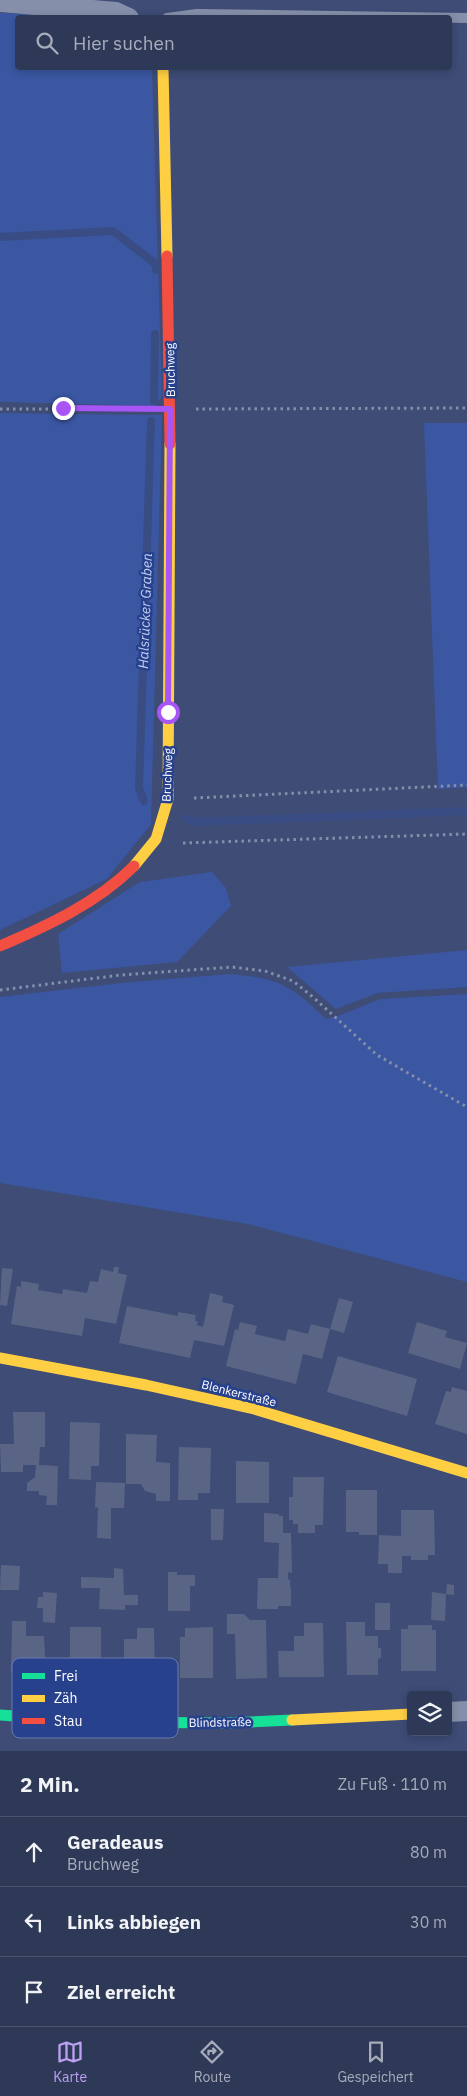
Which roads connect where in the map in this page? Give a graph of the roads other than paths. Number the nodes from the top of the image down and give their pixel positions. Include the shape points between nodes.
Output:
1 (0, 2) edge
2 (122, 15) edge
3 (190, 15) edge
4 (264, 15) edge
5 (452, 18) edge
6 (467, 18) edge
7 (163, 70) edge
8 (0, 946) edge
9 (0, 1358) edge
10 (467, 1473) edge
11 (467, 1711) edge
12 (452, 1712) edge
13 (407, 1714) edge
14 (178, 1723) edge

1 - 2 street
3 - 4 lane
5 - 6 lane
7 - 8 street, Bruchweg via 170,409 168,799 157,838 134,867 109,886 30,933
9 - 10 street, Blenkerstraße via 254,1409
11 - 12 street
13 - 14 street, Blindstraße

